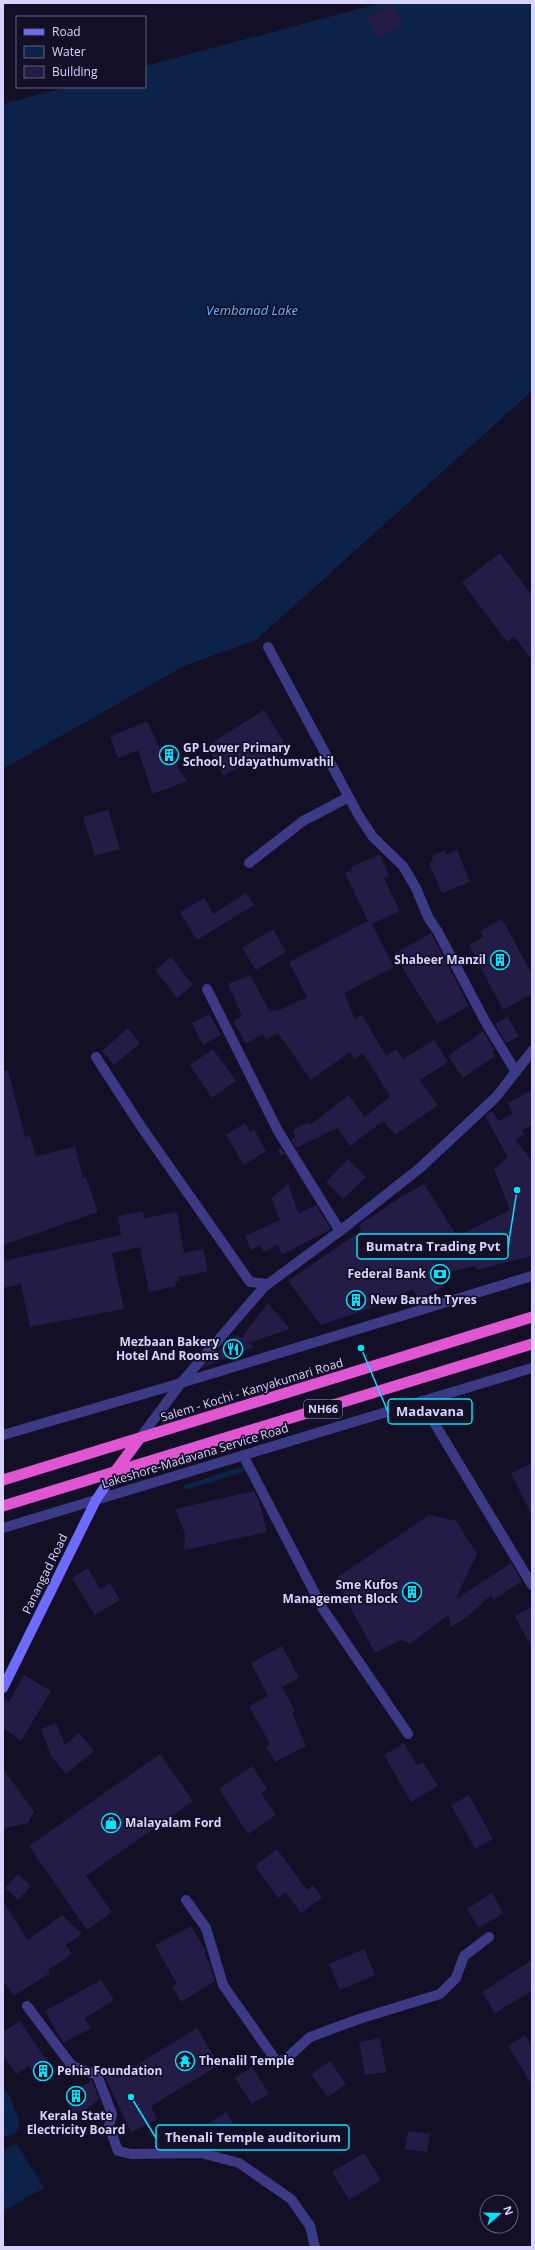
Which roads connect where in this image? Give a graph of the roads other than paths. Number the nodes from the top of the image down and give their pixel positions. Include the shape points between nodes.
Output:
1 (268, 647) dead end
2 (348, 797) junction
3 (249, 864) dead end
4 (207, 989) dead end
5 (532, 1051) edge
6 (96, 1057) dead end
7 (516, 1072) junction
8 (340, 1231) junction
9 (532, 1276) edge
10 (267, 1284) junction
11 (532, 1317) edge
12 (532, 1344) edge
13 (532, 1368) edge
14 (182, 1383) junction
15 (421, 1401) junction
16 (3, 1435) edge
17 (140, 1438) junction
18 (243, 1455) junction
19 (114, 1473) junction
20 (3, 1480) edge
21 (96, 1500) junction
22 (3, 1506) edge
23 (3, 1528) edge
24 (532, 1584) edge
25 (3, 1688) edge
26 (408, 1734) dead end
27 (186, 1900) dead end
28 (489, 1937) dead end
29 (27, 2006) dead end
30 (315, 2247) edge

1 - 2 street
2 - 3 street via 303,821
2 - 7 street via 372,837 403,866 485,1021
4 - 8 street via 278,1131
5 - 7 street
6 - 10 street via 140,1125 250,1282
7 - 8 street via 496,1097 420,1168
8 - 10 street
9 - 14 street
10 - 14 street
11 - 17 highway, Salem - Kochi - Kanyakumari Road / NH66
12 - 19 highway, NH66
13 - 15 street, Lakeshore-Madavana Service Road
14 - 16 street
14 - 17 street
15 - 18 street, Lakeshore-Madavana Service Road
15 - 24 street
17 - 19 highway
17 - 20 highway, Salem - Kochi - Kanyakumari Road / NH66
18 - 21 street, Lakeshore-Madavana Service Road
18 - 26 street via 323,1609
19 - 21 main road, Panangad Road
19 - 22 highway, NH66
21 - 23 street, Lakeshore-Madavana Service Road
21 - 25 main road, Panangad Road
27 - 28 street via 206,1928 223,1985 277,2062 286,2059 310,2037 440,1994 456,1978 464,1956
29 - 30 street via 72,2066 97,2075 112,2114 109,2126 118,2151 130,2154 200,2152 239,2163 291,2199 310,2226

